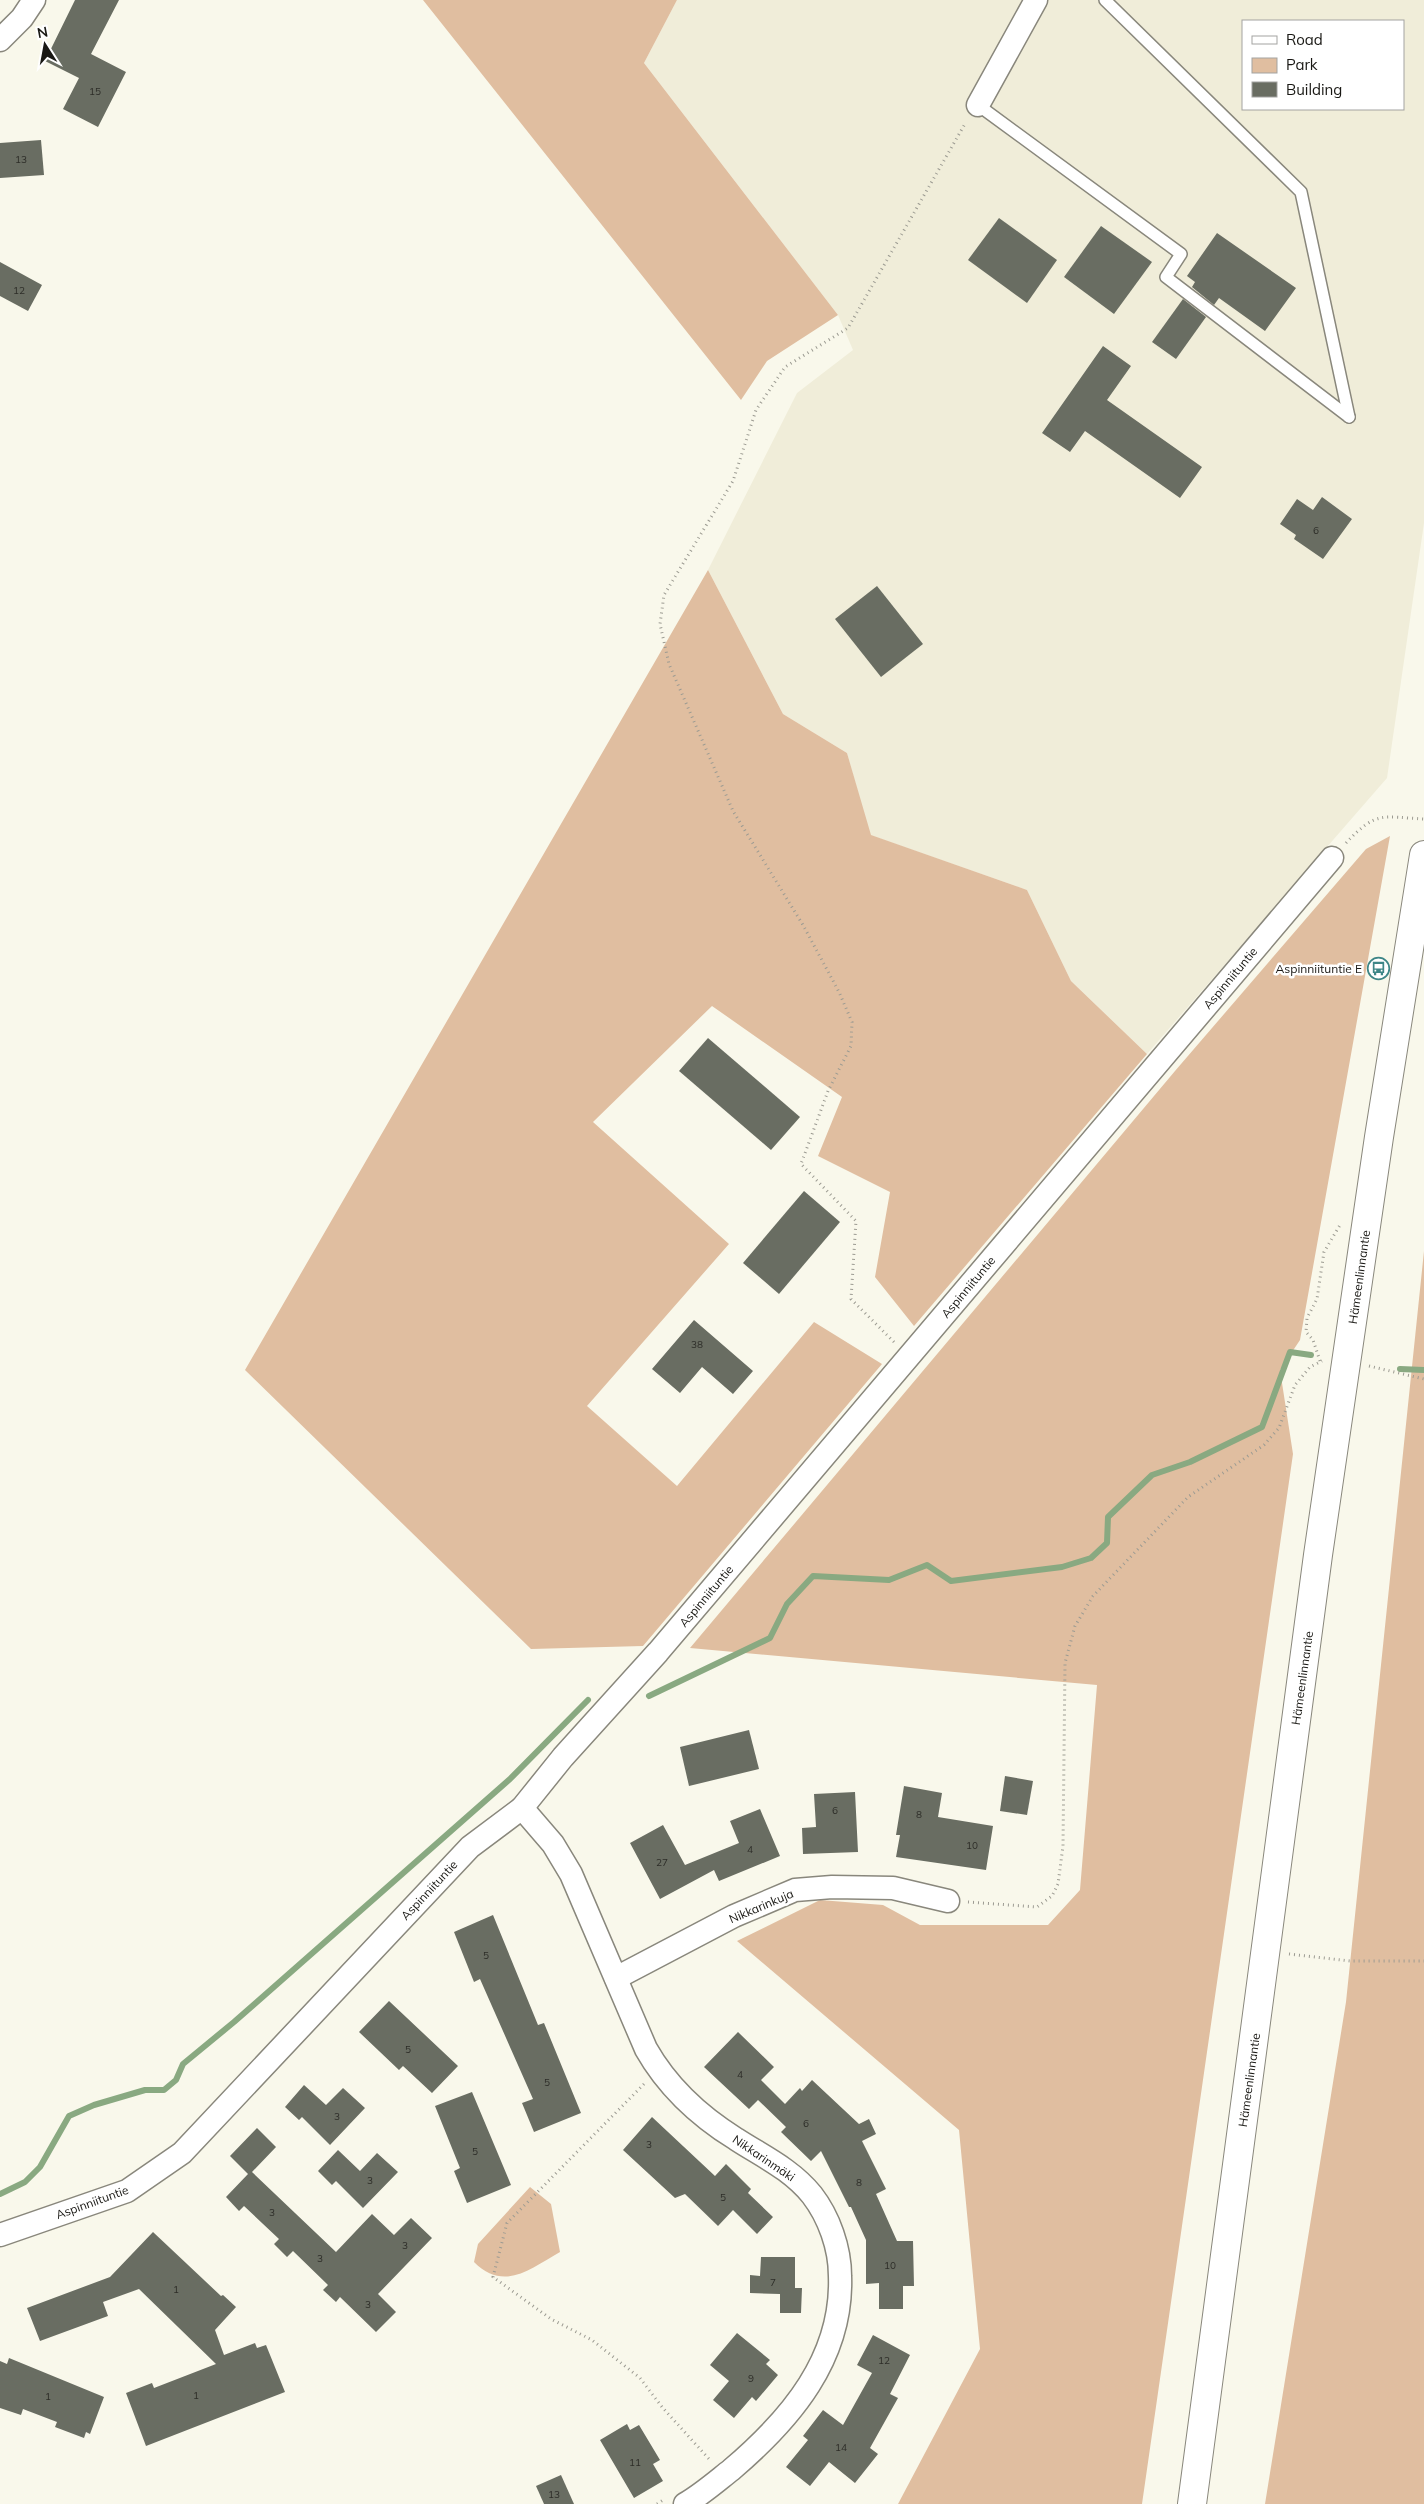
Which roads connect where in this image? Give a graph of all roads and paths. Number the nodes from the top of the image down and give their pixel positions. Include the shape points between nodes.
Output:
1 (34, 0) edge
2 (1036, 0) edge
3 (1106, 0) edge
4 (0, 40) edge
5 (978, 105) junction
6 (1424, 819) edge
7 (1424, 855) edge
8 (1332, 858) joint
9 (909, 1357) junction
10 (1320, 1361) dead end
11 (1366, 1366) dead end
12 (1424, 1378) edge
13 (522, 1808) junction
14 (948, 1901) joint
15 (1266, 1952) junction
16 (1424, 1961) edge
17 (616, 1978) junction
18 (648, 2080) dead end
19 (0, 2235) edge
20 (725, 2474) junction
21 (675, 2502) edge
22 (657, 2504) edge
23 (1192, 2504) edge

1 - 4 street via 22,18
2 - 5 street
3 - 5 lane via 1301,192 1350,417 1166,277 1181,254
5 - 9 path via 848,328 785,367 756,410 733,481 664,595 660,624 669,664 733,812 803,926 852,1022 852,1046 828,1091 801,1164 856,1221 851,1299
6 - 8 path via 1390,815 1365,823
7 - 15 main road, Hämeenlinnantie via 1318,1555
8 - 9 street, Aspinniituntie
9 - 13 street, Aspinniituntie via 658,1652 563,1756
10 - 14 path via 1310,1367 1295,1385 1279,1428 1264,1445 1188,1497 1093,1596 1075,1626 1065,1663 1063,1846 1058,1884 1052,1896 1037,1907
11 - 12 path
13 - 17 street, Nikkarinmäki via 553,1844 571,1874
13 - 19 street, Aspinniituntie via 470,1846 182,2153 127,2190
14 - 17 street, Nikkarinkuja via 892,1888 795,1890 734,1916
15 - 16 path via 1350,1960
15 - 23 main road, Hämeenlinnantie
17 - 20 street, Nikkarinmäki via 659,2073 702,2115 791,2174 812,2195 836,2242 841,2293 838,2322 818,2370 772,2433
18 - 20 path via 507,2223 494,2277 551,2319 592,2340 640,2378 662,2407
20 - 21 street, Nikkarinmäki
21 - 22 path

